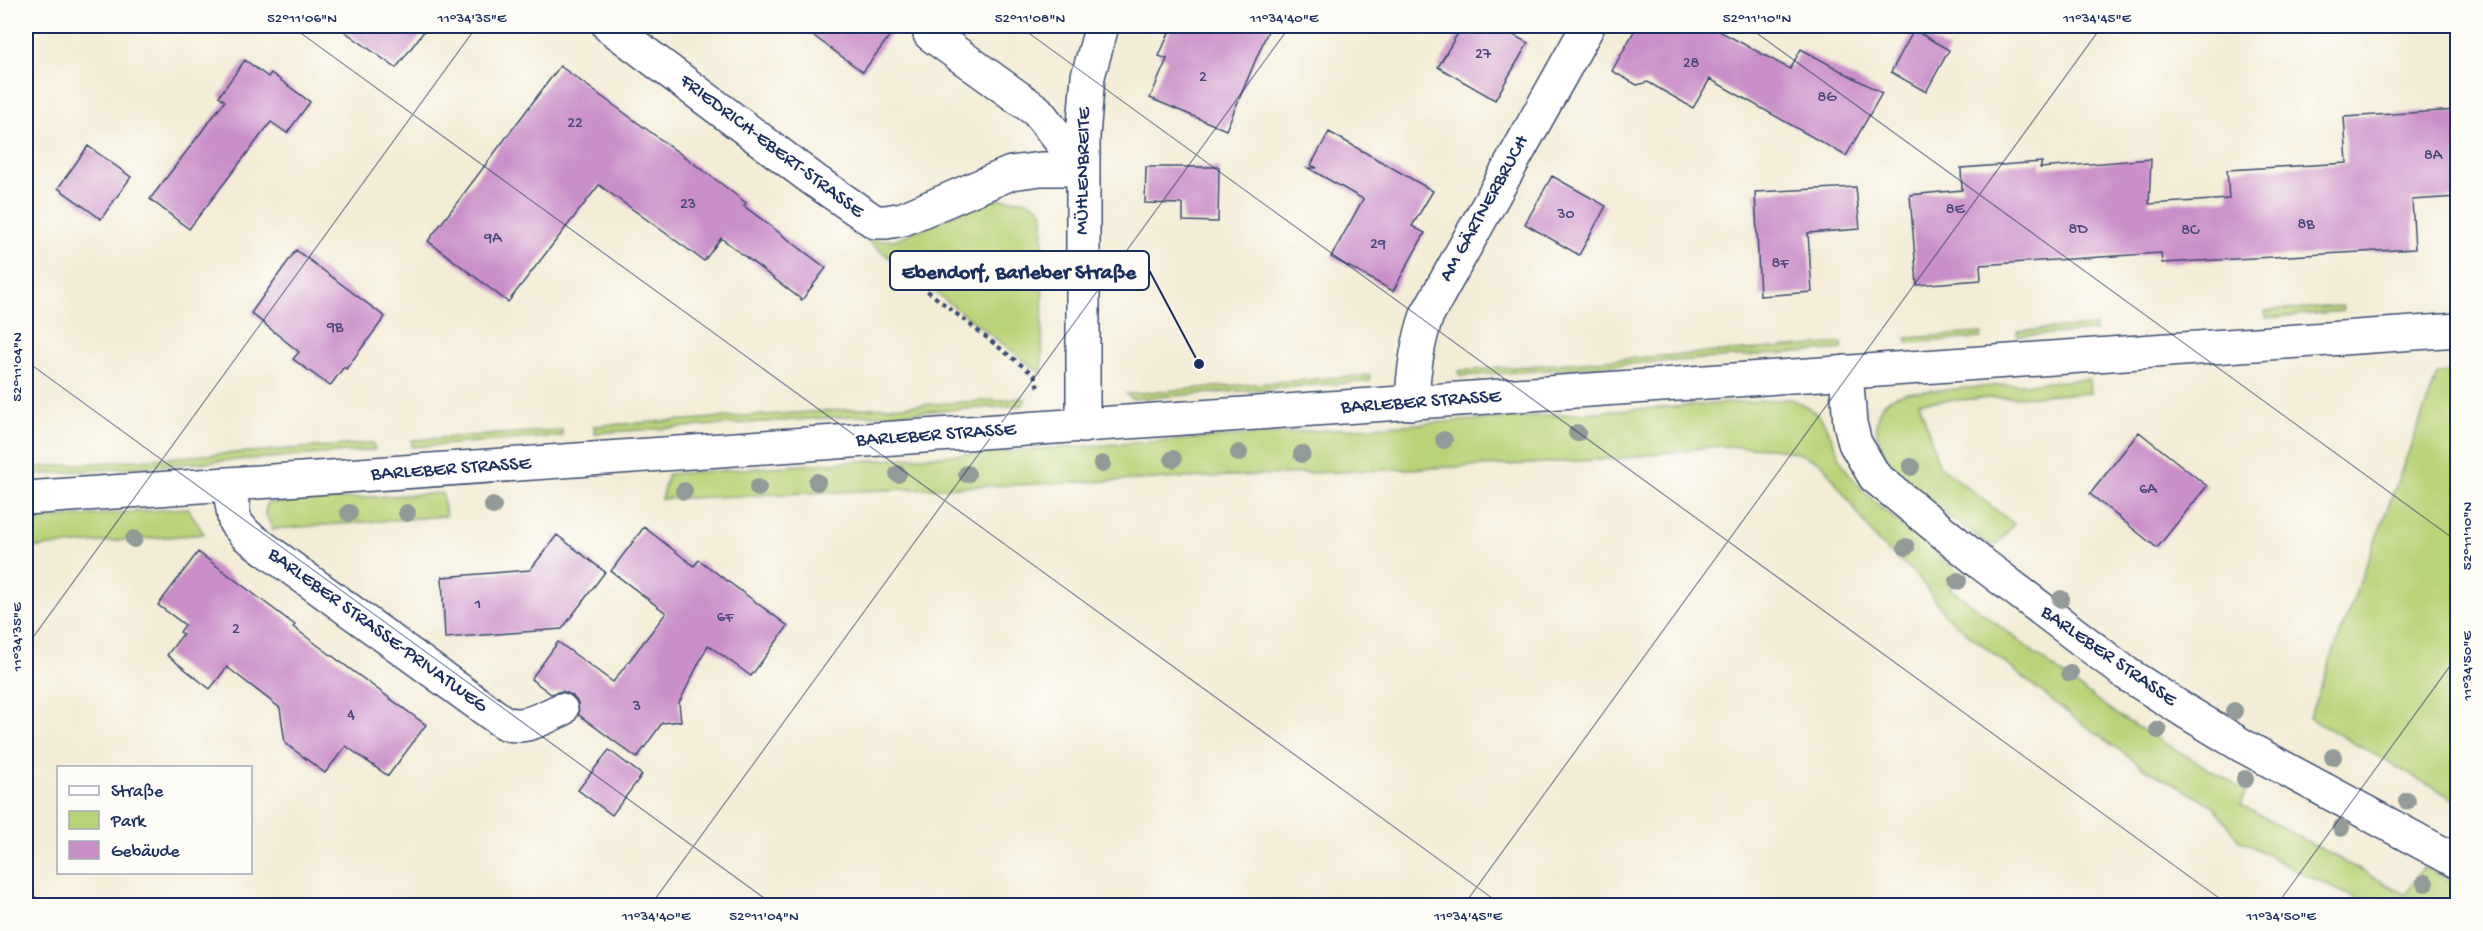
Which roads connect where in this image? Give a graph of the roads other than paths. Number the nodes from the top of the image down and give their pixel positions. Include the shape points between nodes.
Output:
1 (609, 26) edge
2 (1102, 26) edge
3 (1588, 26) edge
4 (930, 34) dead end
5 (1083, 169) junction
6 (2457, 330) edge
7 (1846, 372) junction
8 (1412, 403) junction
9 (1083, 426) junction
10 (230, 485) junction
11 (26, 498) edge
12 (561, 710) dead end
13 (2457, 862) edge

1 - 5 main road, FRIEDRICH-EBERT-STRASSE via 875,222 903,219 1011,173
2 - 5 main road, MÜHLENBREITE via 1088,76
3 - 8 main road, AM GÄRTNERBRUCH via 1427,315 1414,365
4 - 5 main road via 1036,111
5 - 9 main road, MÜHLENBREITE
6 - 7 main road, BARLEBER STRASSE
7 - 8 main road, BARLEBER STRASSE
7 - 13 main road, BARLEBER STRASSE via 1850,423 1855,443 1870,471 1981,563 2118,667 2185,711
8 - 9 main road, BARLEBER STRASSE
9 - 10 main road, BARLEBER STRASSE
10 - 11 main road, BARLEBER STRASSE
10 - 12 main road, BARLEBER STRASSE-PRIVATWEG via 235,522 246,535 503,722 524,725

